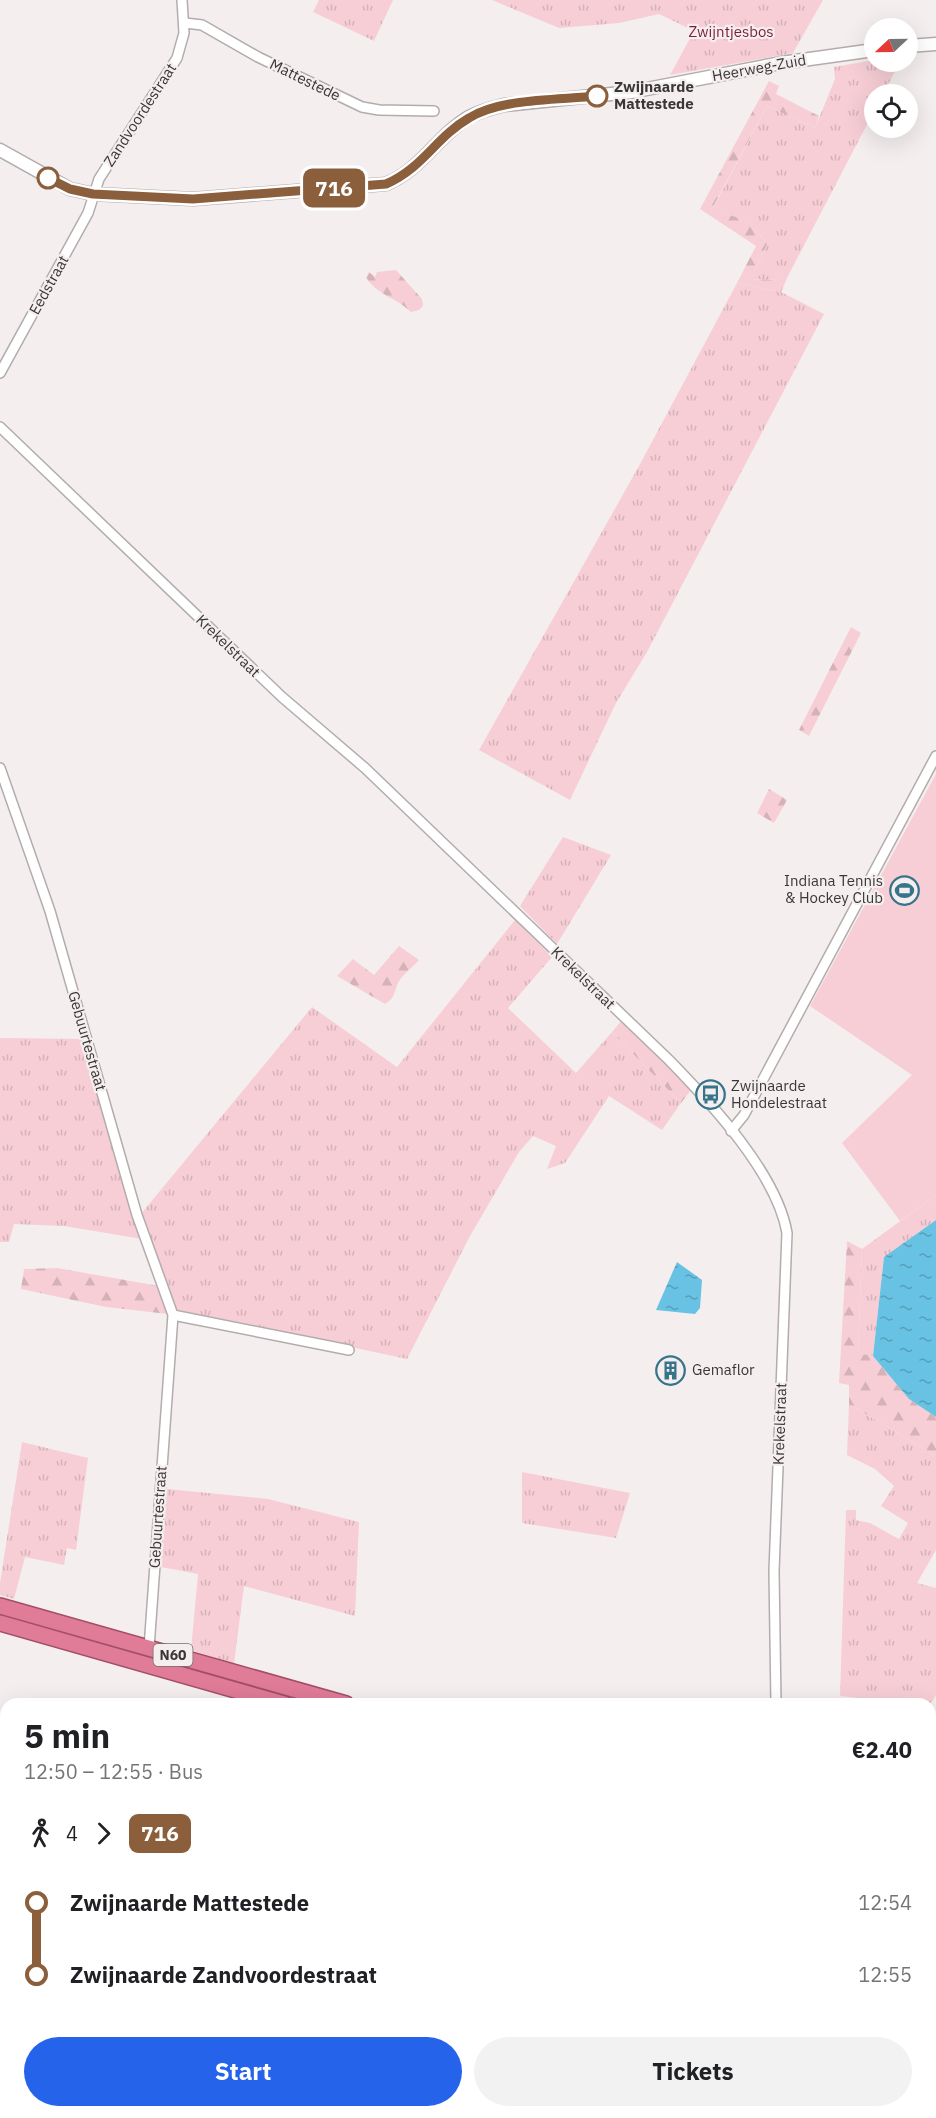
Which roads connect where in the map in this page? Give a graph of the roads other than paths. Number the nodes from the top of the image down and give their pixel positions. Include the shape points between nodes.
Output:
1 (182, 0) edge
2 (185, 23) junction
3 (936, 44) edge
4 (918, 45) edge
5 (864, 51) edge
6 (434, 111) dead end
7 (0, 150) edge
8 (93, 194) junction
9 (0, 373) edge
10 (0, 427) edge
11 (936, 756) edge
12 (0, 768) edge
13 (732, 1131) junction
14 (173, 1315) junction
15 (349, 1350) dead end
16 (0, 1606) edge
17 (0, 1623) edge
18 (149, 1648) junction
19 (263, 1698) edge
20 (325, 1698) edge
21 (776, 1698) edge

1 - 2 street, Zandvoordestraat
2 - 6 street, Mattestede via 202,25 362,107
2 - 8 street, Zandvoordestraat via 177,58
3 - 4 street
5 - 8 street, Heerweg-Zuid via 624,93 484,110 456,127 412,171 386,184 193,199
7 - 8 street, Heerweg-Zuid via 70,189
8 - 9 street, Eedstraat via 88,213
10 - 13 street, Krekelstraat via 282,697 365,768 450,849 677,1069
11 - 13 street
12 - 14 street, Gebuurtestraat via 50,911 137,1215
13 - 21 street, Krekelstraat via 783,1211 787,1233 773,1594
14 - 15 street
14 - 18 street, Gebuurtestraat
16 - 18 highway, N60
17 - 19 highway, N60
18 - 20 highway, N60

